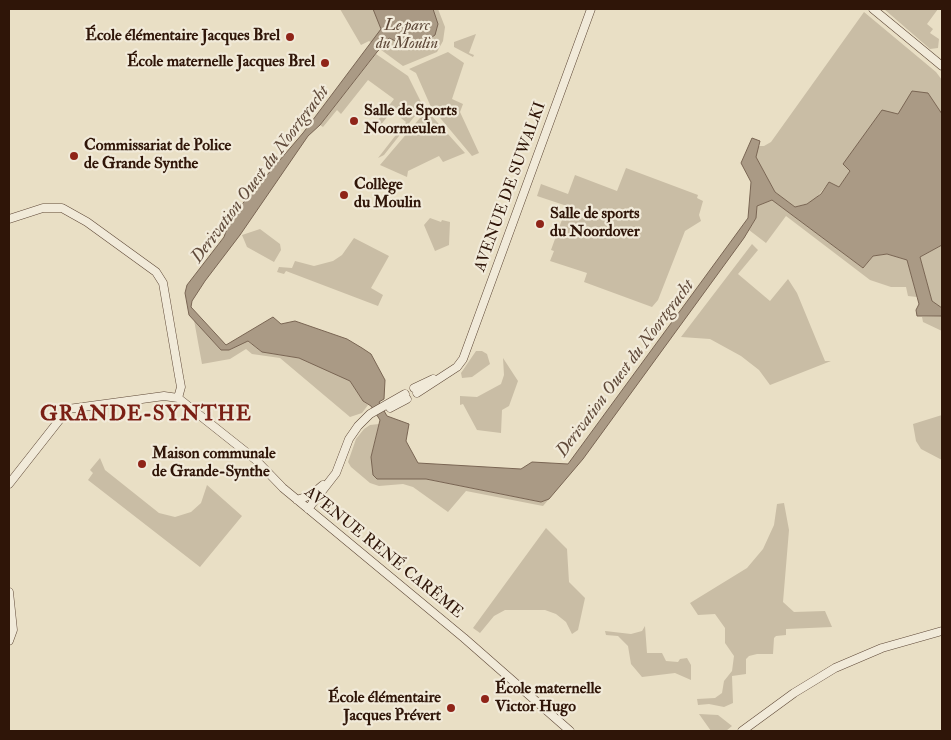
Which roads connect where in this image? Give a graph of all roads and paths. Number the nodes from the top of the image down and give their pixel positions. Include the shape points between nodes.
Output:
1 (591, 9) edge
2 (873, 9) edge
3 (942, 66) edge
4 (9, 219) edge
5 (415, 391) dead end
6 (406, 396) dead end
7 (178, 398) junction
8 (334, 476) junction
9 (9, 484) edge
10 (297, 500) junction
11 (308, 509) junction
12 (9, 592) edge
13 (942, 631) edge
14 (9, 640) edge
15 (570, 731) edge
16 (742, 731) edge

1 - 5 street, AVENUE DE SUWALKI via 463,359 451,371
2 - 3 street
4 - 7 street via 49,207 66,209 156,272 163,283 179,376
6 - 8 street via 358,426
7 - 9 street via 164,396 68,409
7 - 10 street, AVENUE RENÉ CARÊME via 250,455
8 - 10 street via 314,493
8 - 11 street
10 - 11 street, AVENUE RENÉ CARÊME
11 - 15 street, AVENUE RENÉ CARÊME via 474,646
12 - 14 street via 13,630
13 - 16 street via 874,651 835,668

